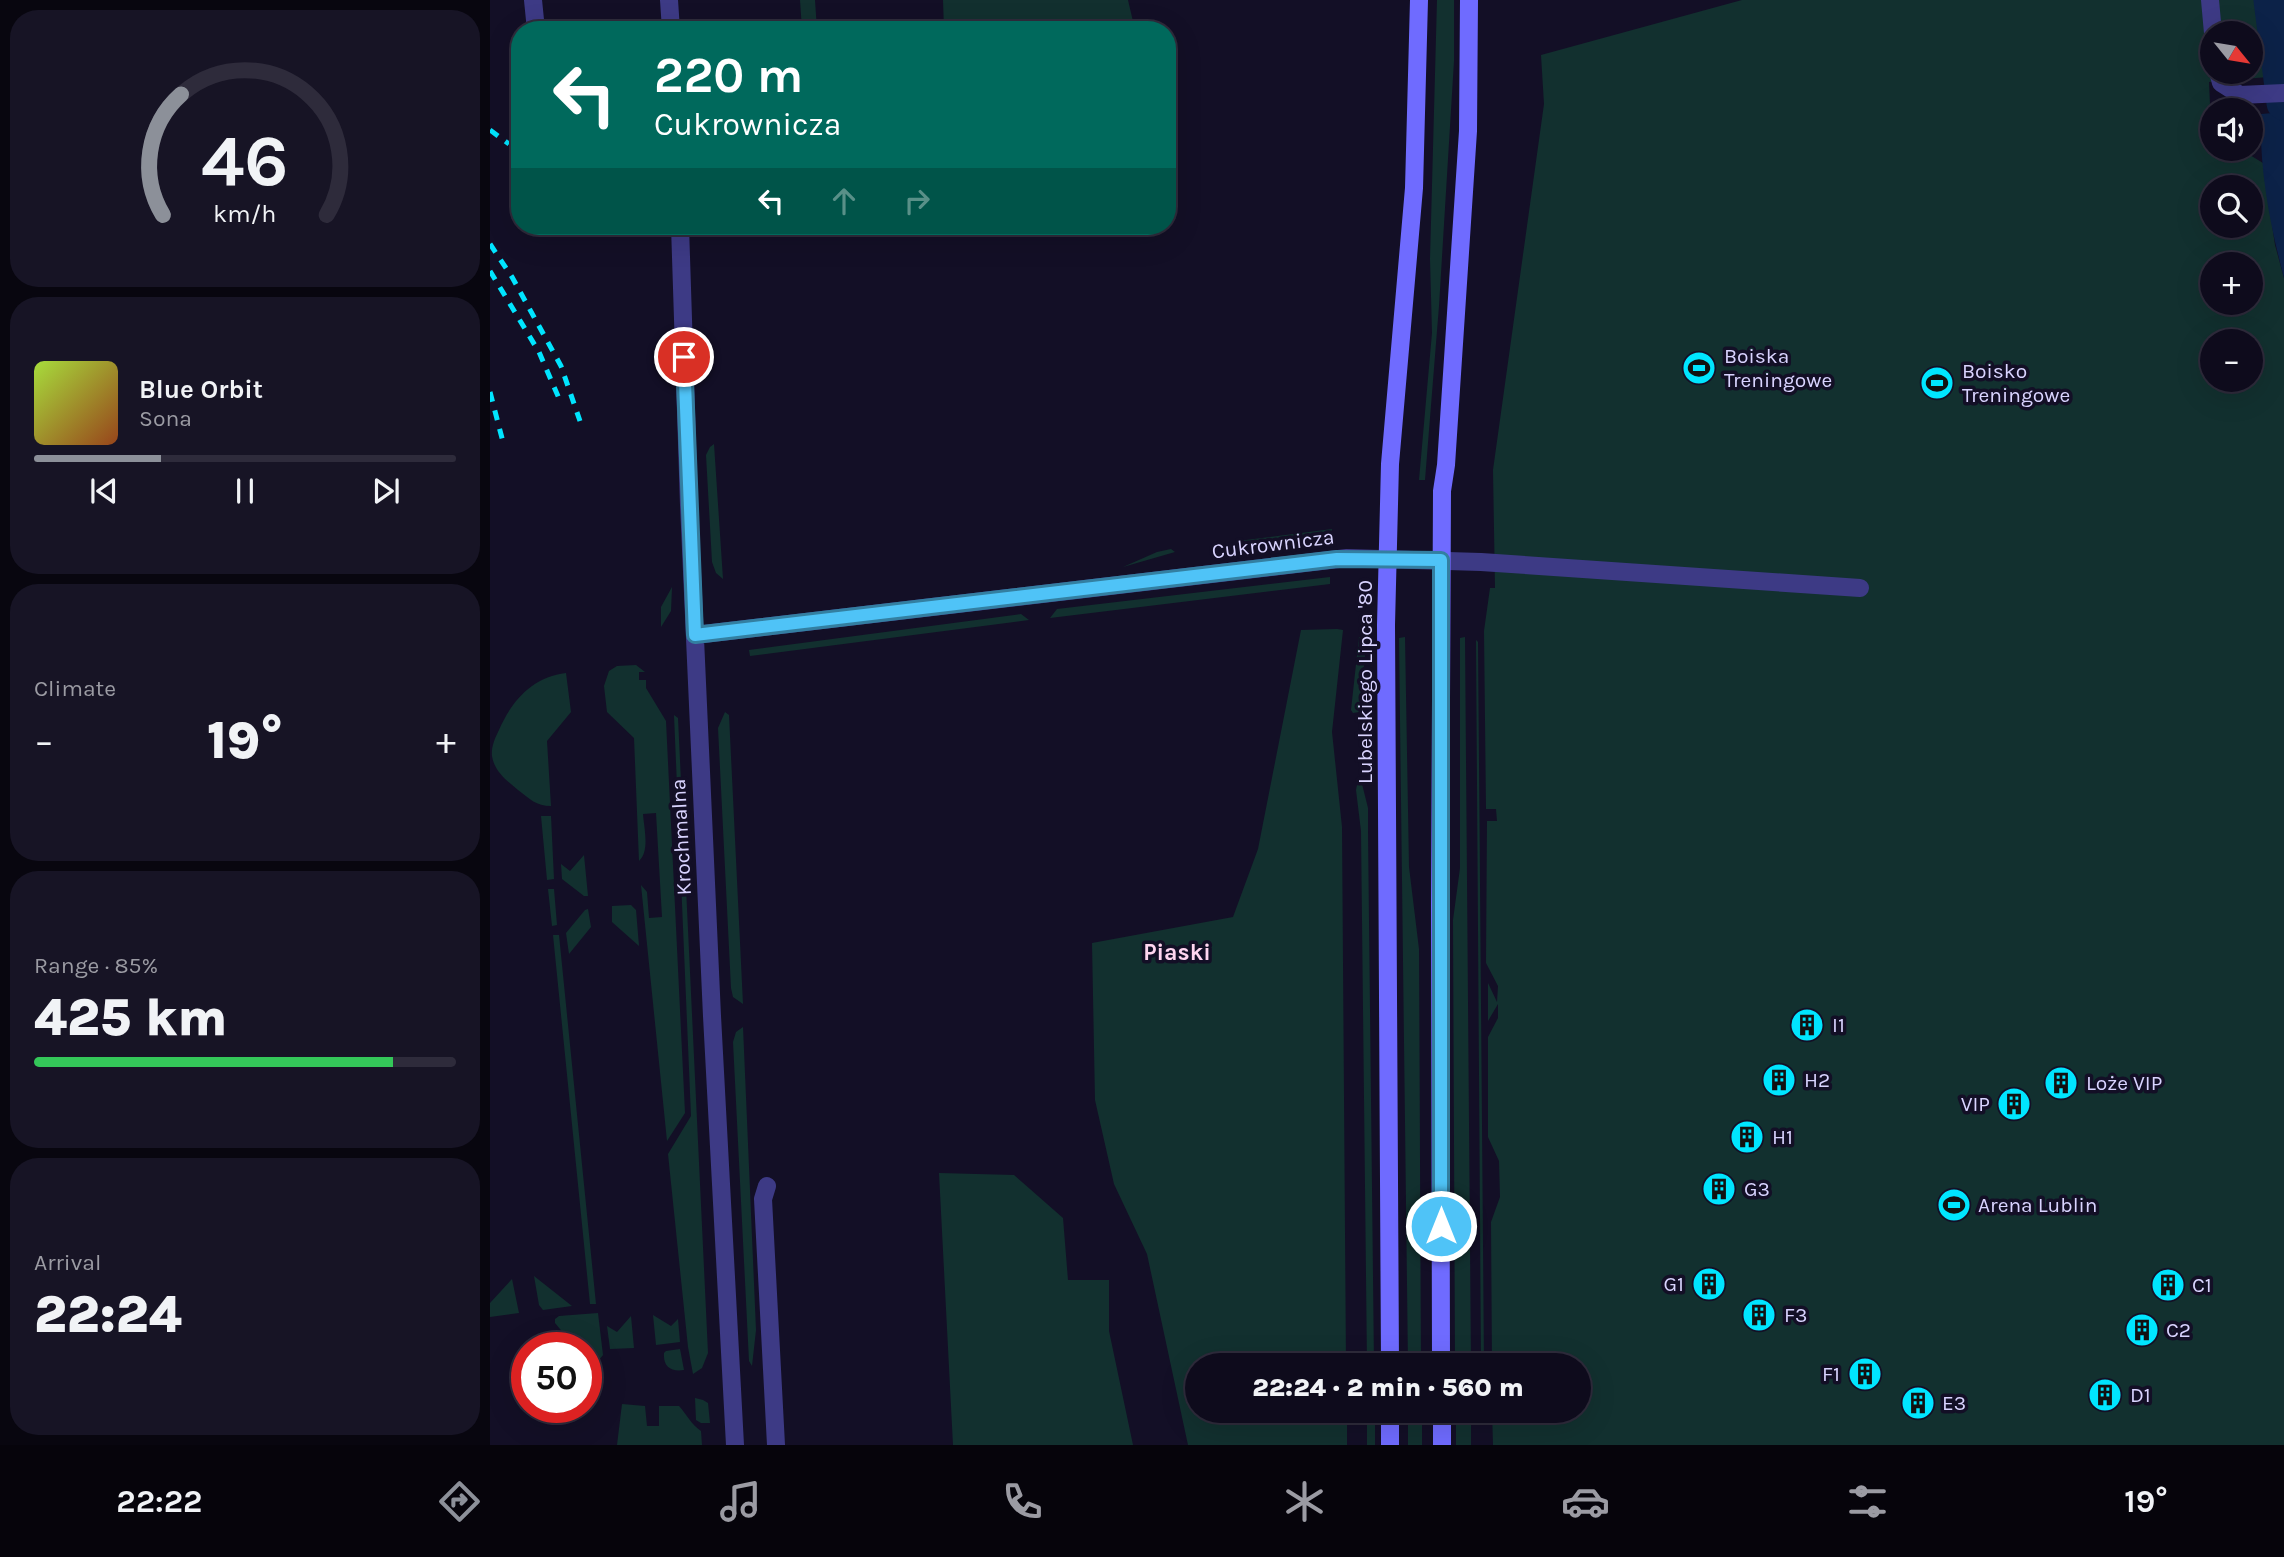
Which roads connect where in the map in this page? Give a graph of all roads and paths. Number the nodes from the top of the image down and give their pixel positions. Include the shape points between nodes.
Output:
1 (533, 0) edge
2 (669, 0) edge
3 (1419, 0) edge
4 (1469, 0) edge
5 (2210, 0) edge
6 (535, 21) edge
7 (670, 21) edge
8 (2212, 21) edge
9 (2222, 84) edge
10 (2284, 93) edge
11 (680, 235) edge
12 (1389, 558) junction
13 (1441, 560) junction
14 (1860, 588) dead end
15 (695, 635) junction
16 (767, 1186) dead end
17 (1390, 1353) edge
18 (1441, 1353) edge
19 (1390, 1423) edge
20 (1442, 1423) edge
21 (736, 1445) edge
22 (776, 1445) edge
23 (1390, 1445) edge
24 (1442, 1445) edge

1 - 6 street
2 - 7 street
3 - 12 main road, Lubelskiego Lipca '80 via 1414,188 1390,464
4 - 13 main road via 1468,131
5 - 8 street
9 - 10 street via 2240,95
11 - 15 street, Krochmalna
12 - 13 street, Cukrownicza
12 - 15 street, Cukrownicza via 1330,560
12 - 17 main road, Lubelskiego Lipca '80
13 - 14 street, Cukrownicza
13 - 18 main road
15 - 21 street, Krochmalna
16 - 22 street via 763,1199
19 - 23 main road
20 - 24 main road

